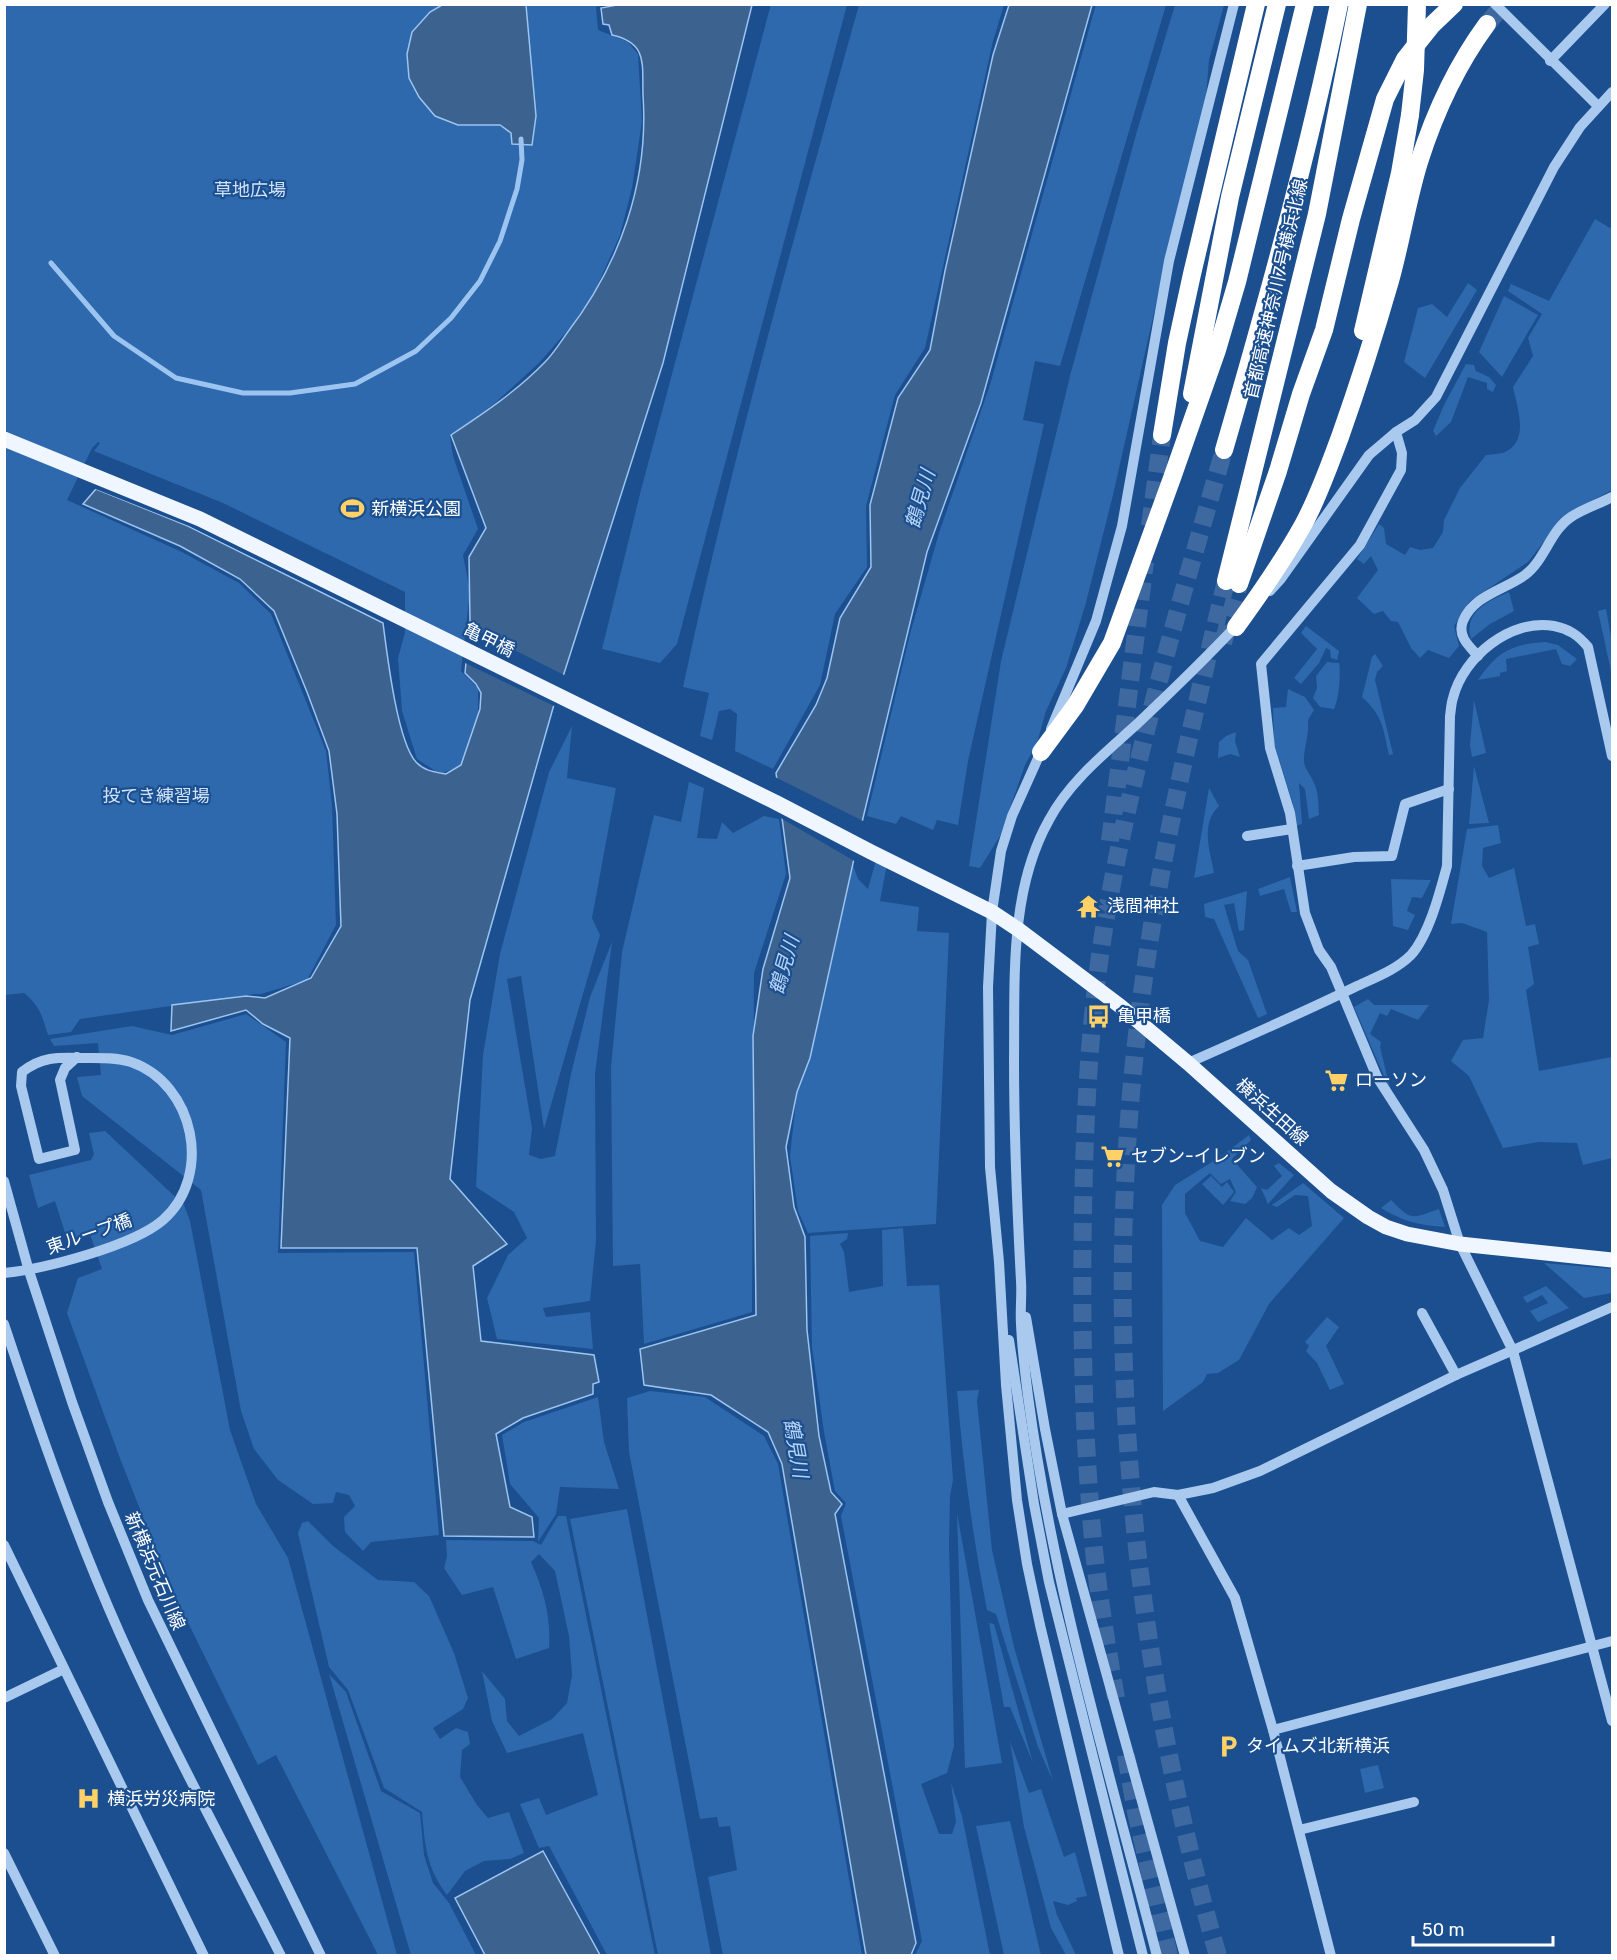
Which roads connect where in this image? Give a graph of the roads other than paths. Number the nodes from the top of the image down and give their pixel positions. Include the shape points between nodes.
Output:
1 (1234, 4) edge
2 (1257, 4) edge
3 (1277, 4) edge
4 (1305, 4) edge
5 (1339, 4) edge
6 (1358, 4) edge
7 (1417, 4) edge
8 (1454, 4) edge
9 (1496, 4) edge
10 (1605, 4) edge
11 (1487, 24) tunnel mouth
12 (1550, 61) junction
13 (1612, 92) edge
14 (1598, 106) junction
15 (1396, 432) junction
16 (1162, 435) tunnel mouth
17 (4, 439) edge
18 (1224, 450) tunnel mouth
19 (1330, 464) junction
20 (1172, 478) junction
21 (1612, 497) edge
22 (1236, 627) junction
23 (1478, 656) junction
24 (1609, 717) edge
25 (1041, 753) junction
26 (1612, 756) edge
27 (1449, 789) junction
28 (1292, 829) junction
29 (1247, 836) dead end
30 (1297, 866) junction
31 (948, 891) joint
32 (992, 912) junction
33 (1018, 930) junction
34 (1341, 994) junction
35 (77, 1058) junction
36 (1188, 1063) junction
37 (4, 1181) edge
38 (1460, 1244) junction
39 (1612, 1260) edge
40 (999, 1262) junction
41 (29, 1271) junction
42 (4, 1273) edge
43 (1022, 1287) junction
44 (1612, 1307) edge
45 (1422, 1313) dead end
46 (4, 1324) edge
47 (1513, 1351) junction
48 (1456, 1375) junction
49 (1178, 1495) junction
50 (1062, 1514) junction
51 (4, 1545) edge
52 (1612, 1641) edge
53 (1593, 1646) junction
54 (64, 1668) junction
55 (4, 1698) edge
56 (1612, 1720) edge
57 (1273, 1730) junction
58 (1414, 1802) dead end
59 (1299, 1830) junction
60 (4, 1853) edge
61 (55, 1956) edge
62 (204, 1956) edge
63 (281, 1956) edge
64 (321, 1956) edge
65 (1119, 1956) edge
66 (1143, 1956) edge
67 (1157, 1956) edge
68 (1185, 1956) edge
69 (1330, 1956) edge

1 - 25 street via 1169,261 1122,526 1095,621
2 - 16 highway via 1192,274
3 - 20 highway via 1230,197
4 - 20 highway via 1237,282
5 - 18 highway, 首都高速神奈川7号横浜北線 via 1292,209
6 - 8 highway, 首都高速神奈川7号横浜北線 via 1314,225 1233,582 1278,471 1324,330 1385,99 1405,59
7 - 19 highway, bridge via 1415,70 1400,173
9 - 12 street
10 - 12 street
11 - 19 highway via 1466,51 1449,83 1419,163 1384,299
12 - 14 street
13 - 14 street
14 - 15 street via 1554,167 1436,397 1415,420
15 - 22 street via 1369,455 1280,580
15 - 28 street via 1402,453 1401,470 1360,545 1261,664 1270,748
17 - 31 main road, 亀甲橋 via 200,519
19 - 22 highway via 1304,523 1271,579
20 - 25 highway via 1112,643 1075,706
21 - 23 street via 1563,523 1535,566 1475,605 1461,630 1465,642
22 - 33 street via 1090,767 1049,819 1031,860
23 - 24 street via 1498,638 1518,628 1534,624 1564,628 1579,636 1588,647
23 - 27 street via 1453,697
24 - 26 street
25 - 32 street via 1012,816 1001,851
27 - 30 street via 1405,804 1392,856
27 - 34 street via 1447,866 1424,932 1411,954 1397,966
28 - 29 street
28 - 30 street
30 - 34 street via 1305,913
31 - 32 main road, 横浜生田線
32 - 33 main road, 横浜生田線
32 - 40 street via 988,987 990,1156
33 - 36 main road, 横浜生田線
33 - 43 street via 1014,1097
34 - 36 street
34 - 38 street via 1377,1077 1424,1150 1443,1190
35 - 35 street, 東ループ橋 via 65,1068 60,1080 75,1150 39,1159 21,1086 22,1072 34,1062
35 - 41 street, 東ループ橋 via 132,1062 165,1085 186,1117 192,1139 191,1172 164,1219 149,1230 94,1252
36 - 38 main road, 横浜生田線 via 1331,1191 1368,1217 1407,1234
37 - 41 street, 新横浜元石川線
38 - 39 main road, 横浜生田線
38 - 47 street
40 - 65 street via 1006,1385 1027,1564
40 - 66 street via 1049,1582
41 - 42 street, 東ループ橋
41 - 64 street, 新横浜元石川線 via 72,1402 147,1600
43 - 50 street
43 - 67 street via 1020,1322 1049,1523
44 - 47 street
45 - 48 street
46 - 63 street via 72,1520 121,1635
47 - 48 street
47 - 53 street
48 - 49 street via 1260,1471 1213,1488
49 - 50 street via 1154,1492
49 - 57 street via 1234,1598
50 - 68 street
51 - 54 street
52 - 53 street
53 - 56 street
53 - 57 street
54 - 55 street
54 - 62 street
57 - 59 street
58 - 59 street
59 - 69 street
60 - 61 street

